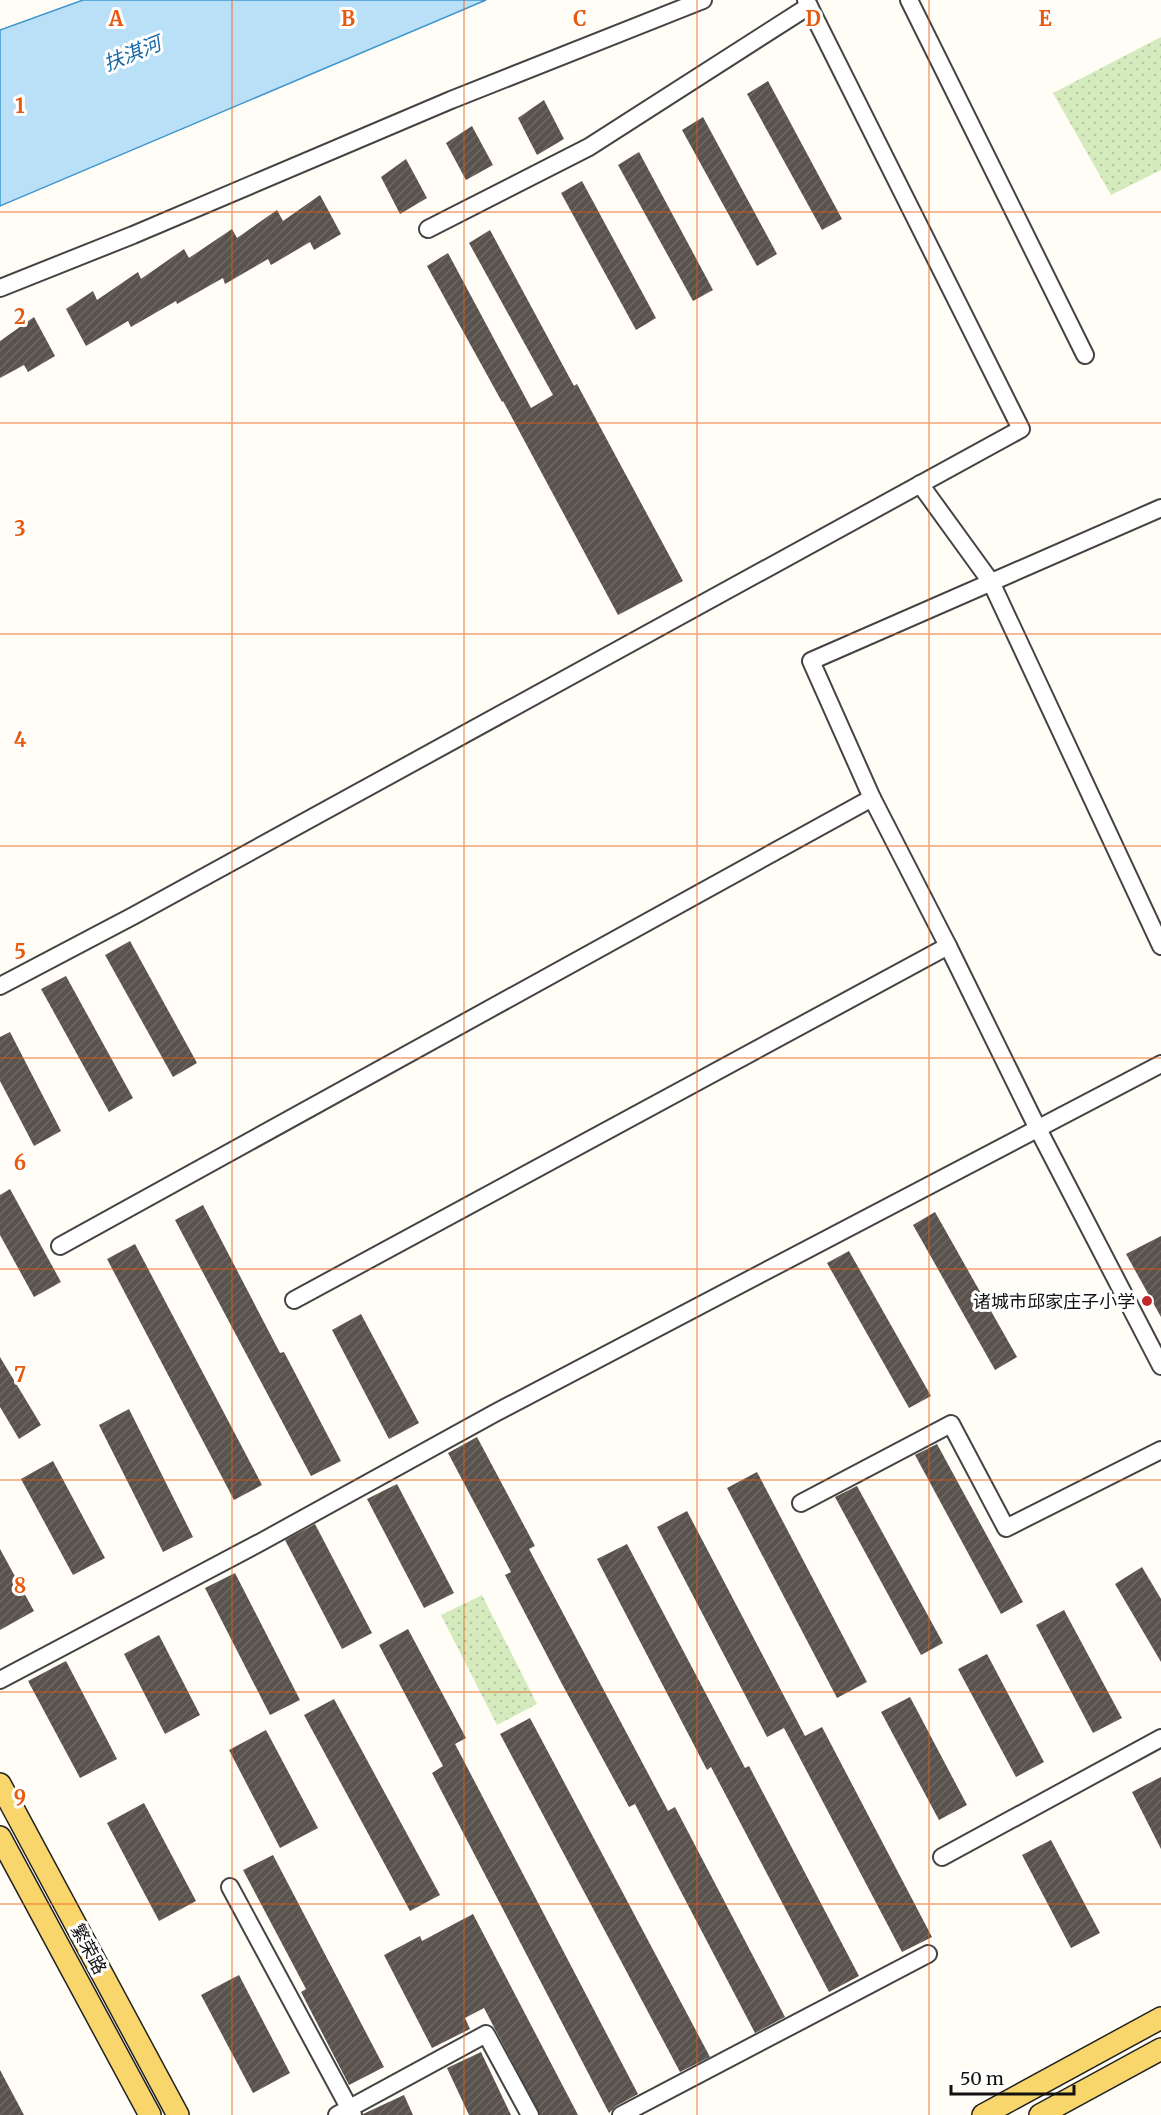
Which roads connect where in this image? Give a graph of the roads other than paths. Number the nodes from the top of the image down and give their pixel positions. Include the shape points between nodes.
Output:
1 (703, 0) edge
2 (909, 0) edge
3 (807, 3) edge
4 (428, 229) dead end
5 (0, 288) edge
6 (1085, 355) dead end
7 (920, 484) junction
8 (1161, 508) edge
9 (991, 582) junction
10 (872, 798) junction
11 (948, 946) junction
12 (1161, 946) edge
13 (0, 986) edge
14 (1161, 1064) edge
15 (1038, 1129) junction
16 (60, 1246) dead end
17 (294, 1300) dead end
18 (1161, 1366) edge
19 (1161, 1450) edge
20 (801, 1503) dead end
21 (0, 1680) edge
22 (1161, 1738) edge
23 (0, 1784) edge
24 (0, 1837) edge
25 (942, 1857) dead end
26 (230, 1887) dead end
27 (928, 1954) dead end
28 (1161, 2018) edge
29 (1161, 2049) edge
30 (346, 2113) edge
31 (150, 2115) edge
32 (178, 2115) edge
33 (530, 2115) edge
34 (621, 2115) edge
35 (983, 2115) edge
36 (1040, 2115) edge

1 - 5 street
2 - 6 street
3 - 4 street via 589,147
3 - 7 street via 1021,429
7 - 9 street
7 - 13 street
8 - 9 street
9 - 10 street via 811,661
9 - 12 street
10 - 11 street
10 - 16 street
11 - 15 street
11 - 17 street
14 - 15 street
15 - 18 street
15 - 21 street via 495,1413
19 - 20 street via 1006,1528 951,1424
22 - 25 street
23 - 32 main road, 繁荣路
24 - 31 main road, 繁荣路
26 - 30 street
27 - 34 street
28 - 35 main road
29 - 36 main road
30 - 33 street via 486,2034

